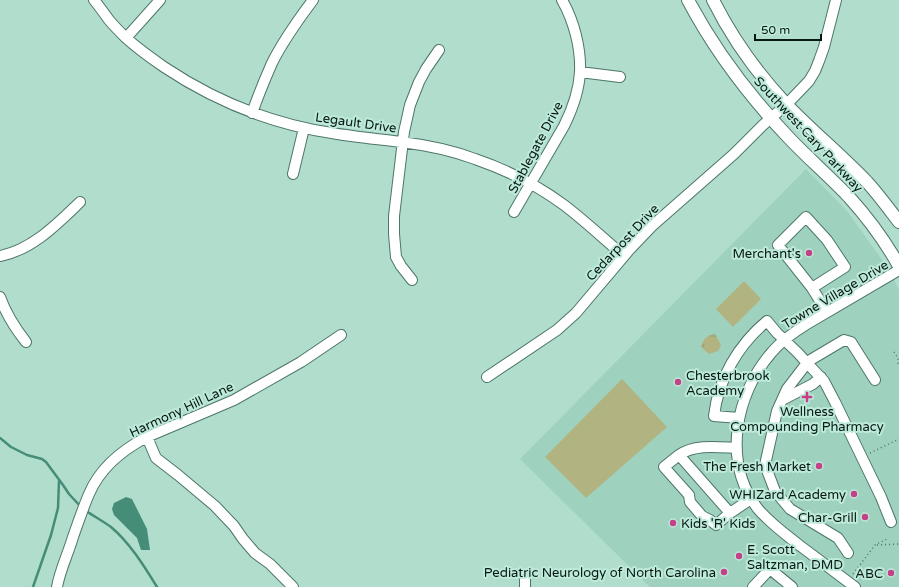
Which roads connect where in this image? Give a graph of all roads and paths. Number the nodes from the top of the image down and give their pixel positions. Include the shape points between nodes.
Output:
1 (94, 0) edge
2 (160, 0) edge
3 (314, 0) edge
4 (562, 0) edge
5 (688, 0) edge
6 (713, 0) edge
7 (836, 0) edge
8 (126, 38) junction
9 (439, 50) dead end
10 (580, 72) junction
11 (620, 77) dead end
12 (787, 104) junction
13 (252, 113) junction
14 (771, 118) junction
15 (304, 128) junction
16 (403, 142) junction
17 (293, 174) dead end
18 (530, 184) junction
19 (80, 202) dead end
20 (514, 212) dead end
21 (899, 222) edge
22 (0, 256) edge
23 (624, 256) junction
24 (899, 266) edge
25 (899, 270) edge
26 (412, 280) dead end
27 (812, 288) junction
28 (0, 297) edge
29 (827, 312) junction
30 (341, 335) dead end
31 (784, 340) junction
32 (26, 342) dead end
33 (894, 352) dead end
34 (807, 363) junction
35 (898, 366) edge
36 (487, 377) dead end
37 (821, 377) junction
38 (874, 380) dead end
39 (782, 400) junction
40 (739, 418) junction
41 (865, 425) dead end
42 (854, 430) dead end
43 (147, 437) junction
44 (899, 439) edge
45 (736, 448) junction
46 (866, 454) dead end
47 (679, 455) junction
48 (751, 499) junction
49 (730, 514) junction
50 (891, 522) dead end
51 (889, 538) dead end
52 (898, 544) dead end
53 (875, 545) junction
54 (848, 553) dead end
55 (853, 574) dead end
56 (57, 587) edge
57 (293, 587) edge
58 (753, 587) edge
59 (792, 587) edge
60 (855, 587) edge

1 - 8 street, Legault Drive
2 - 8 street
3 - 13 street via 278,52
4 - 10 street, Stablegate Drive via 576,37
5 - 14 main road, Southwest Cary Parkway via 729,66
6 - 12 main road, Southwest Cary Parkway via 750,60
7 - 12 street, Cedarpost Drive via 815,71
8 - 13 street, Legault Drive via 156,62 193,85
9 - 16 street via 414,93
10 - 11 street
10 - 18 street, Stablegate Drive via 570,115
12 - 14 street, Cedarpost Drive
12 - 21 main road, Southwest Cary Parkway via 867,183
13 - 15 street, Legault Drive
14 - 23 street, Cedarpost Drive via 652,226
14 - 24 main road, Southwest Cary Parkway via 848,197 877,232
15 - 16 street, Legault Drive
15 - 17 street
16 - 18 street, Legault Drive via 450,151 475,159 514,174
16 - 26 street via 394,234 396,257
18 - 20 street, Stablegate Drive
18 - 23 street, Legault Drive via 575,214
19 - 22 street via 38,240 11,254
23 - 36 street, Cedarpost Drive via 567,322
25 - 29 street, Towne Village Drive
27 - 27 street via 845,267 827,240 806,217 778,245
27 - 29 street
28 - 32 street via 12,324
29 - 31 street, Towne Village Drive
30 - 43 street, Harmony Hill Lane via 301,362 234,400
31 - 34 street
31 - 40 street, Towne Village Drive via 762,364 743,403
31 - 40 street via 767,321 757,329 732,362 715,404 714,416
33 - 35 path via 898,358
34 - 37 street
34 - 38 street via 844,340 851,342
34 - 39 street via 787,389
37 - 39 street via 814,384
37 - 50 street
39 - 54 street via 777,411 765,465 775,491 790,509 838,538
40 - 45 street, Towne Village Drive
41 - 42 path
43 - 56 street, Harmony Hill Lane via 119,454 98,477 89,493
43 - 57 street via 156,458 215,506 255,553
44 - 46 path
45 - 47 street via 701,447 686,450
45 - 48 street, Towne Village Drive via 740,471
47 - 49 street
47 - 49 street via 664,467 689,495 690,502 702,516 716,525
48 - 49 street
48 - 60 street, Towne Village Drive via 770,522
51 - 53 path
52 - 53 path
53 - 55 path
58 - 59 street via 770,569

